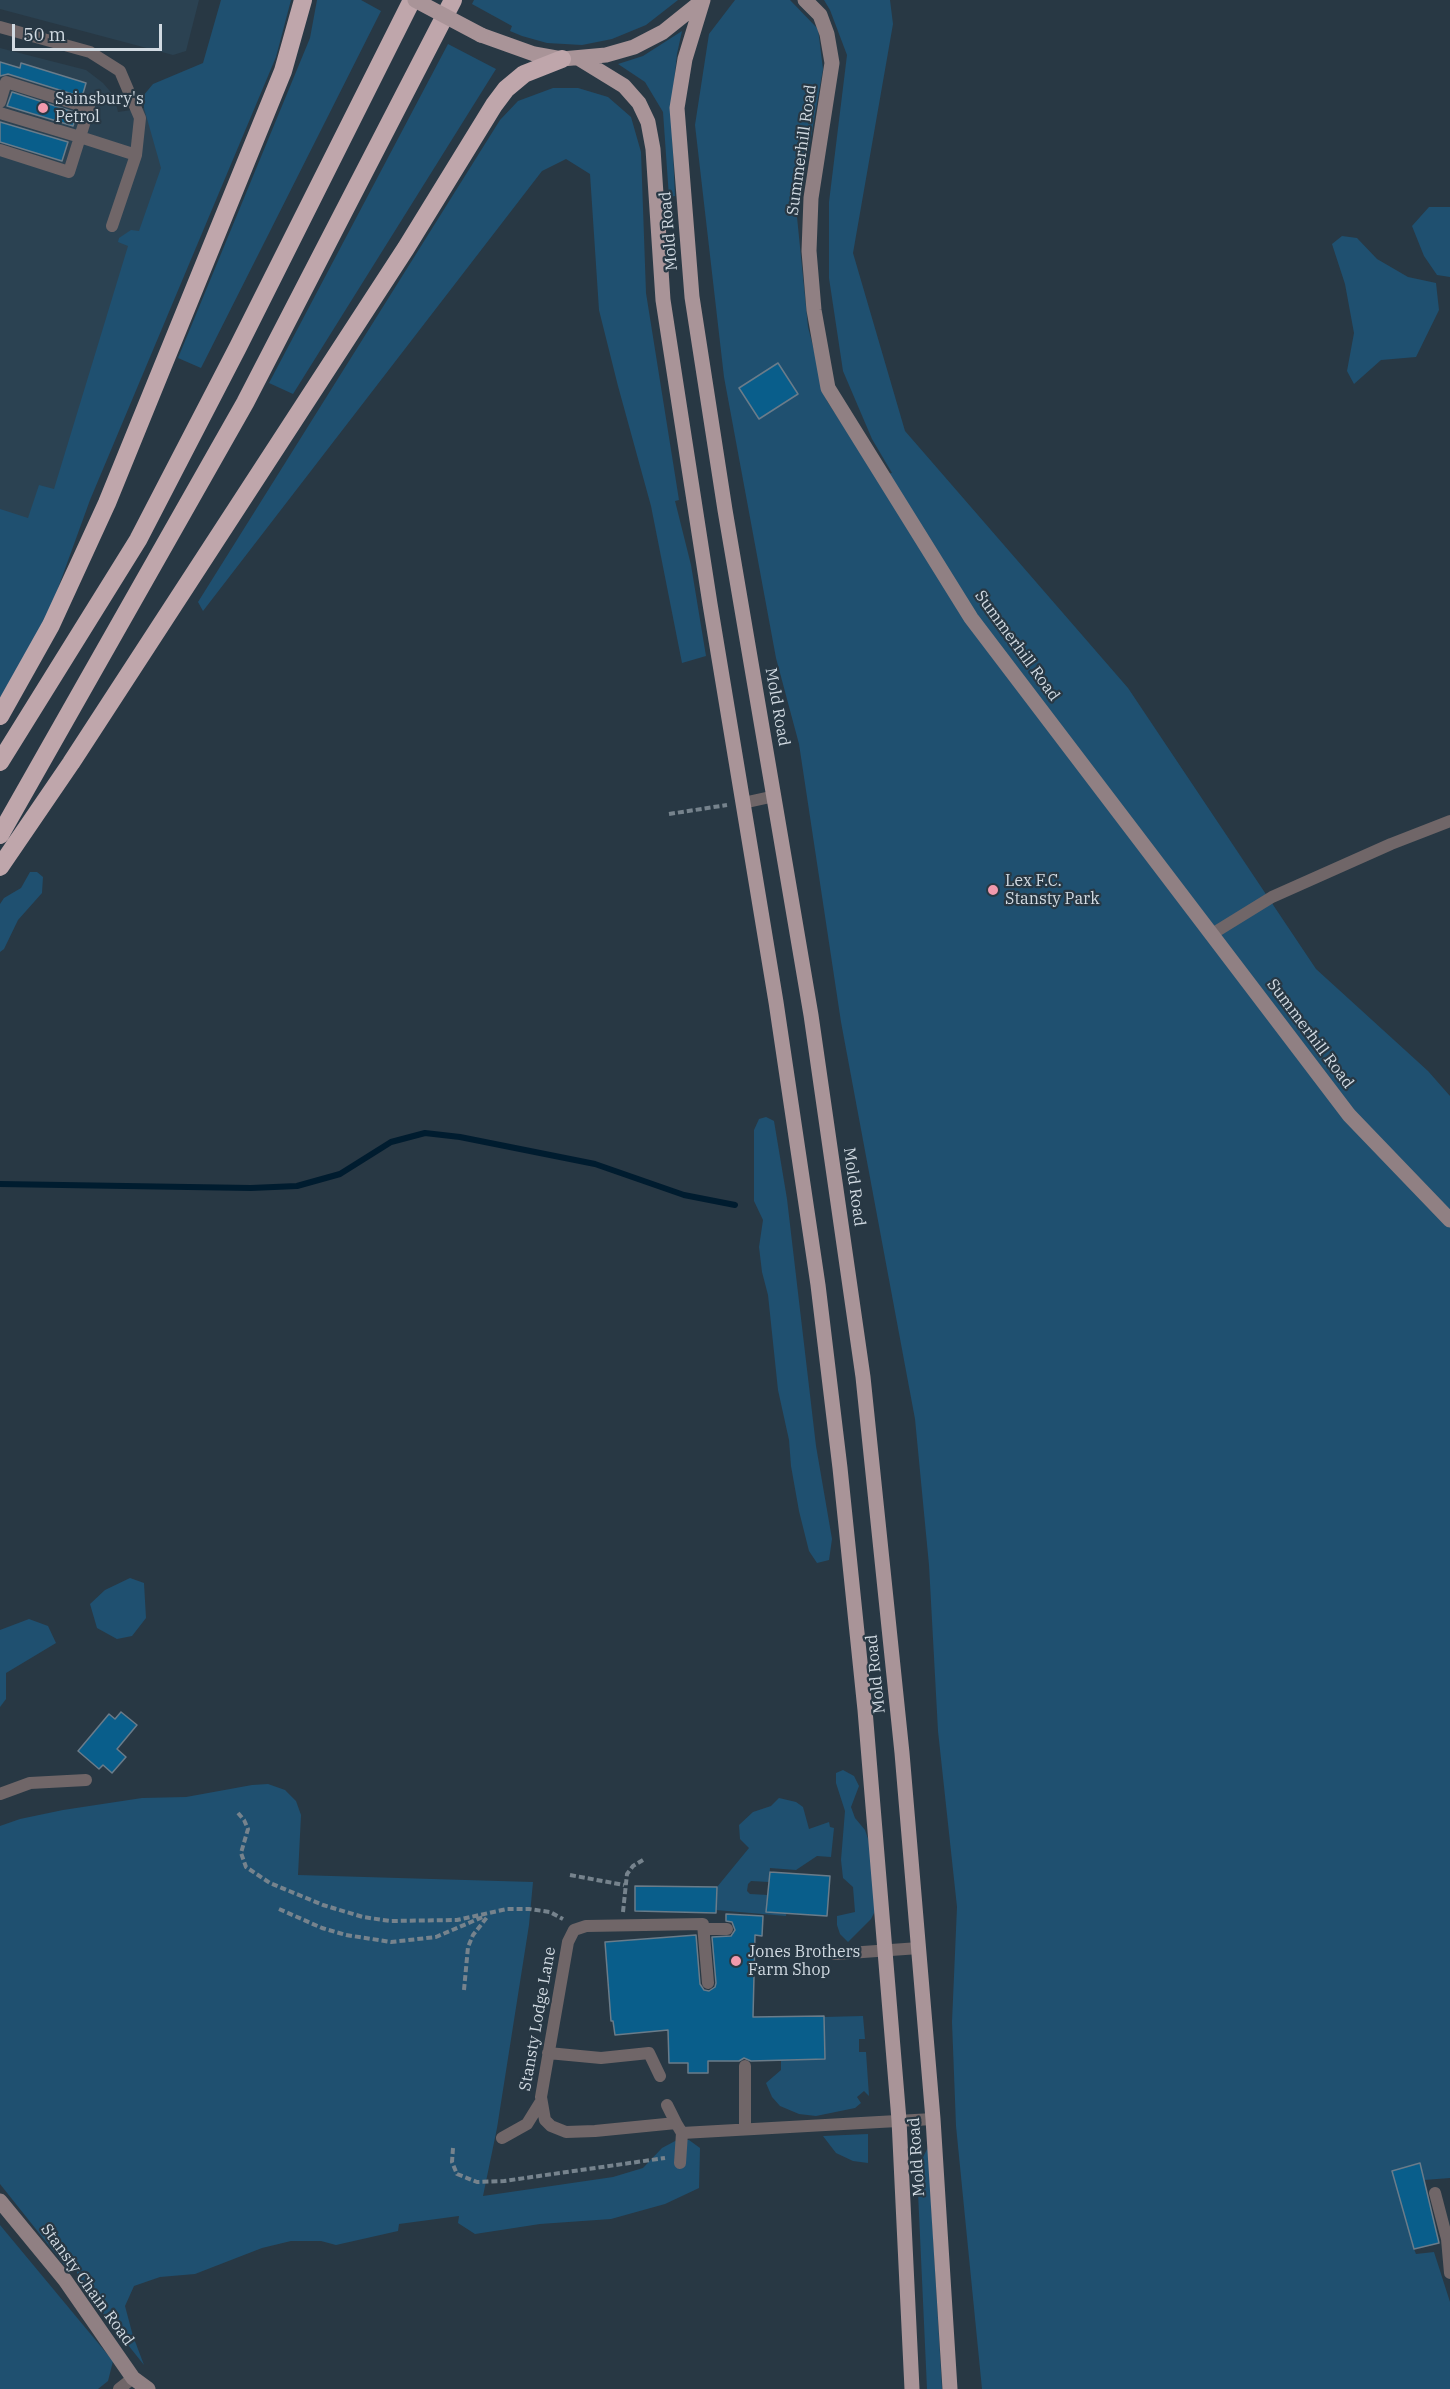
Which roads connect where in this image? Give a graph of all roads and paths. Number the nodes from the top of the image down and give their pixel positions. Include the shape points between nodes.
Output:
1 (303, 0) edge
2 (413, 0) edge
3 (453, 0) edge
4 (703, 0) edge
5 (805, 0) edge
6 (0, 27) edge
7 (571, 59) junction
8 (0, 102) edge
9 (0, 112) edge
10 (80, 137) junction
11 (0, 150) edge
12 (136, 155) junction
13 (112, 226) dead end
14 (0, 716) edge
15 (0, 762) edge
16 (775, 796) junction
17 (743, 803) junction
18 (669, 814) dead end
19 (1450, 820) edge
20 (0, 835) edge
21 (0, 867) edge
22 (1212, 934) junction
23 (1450, 1220) edge
24 (86, 1780) dead end
25 (0, 1794) edge
26 (238, 1813) dead end
27 (643, 1860) dead end
28 (570, 1875) dead end
29 (624, 1885) junction
30 (279, 1910) dead end
31 (491, 1913) junction
32 (623, 1925) junction
33 (705, 1929) junction
34 (727, 1929) dead end
35 (574, 1930) junction
36 (919, 1948) junction
37 (885, 1950) junction
38 (835, 1954) dead end
39 (708, 1983) dead end
40 (464, 1990) dead end
41 (548, 2053) junction
42 (745, 2066) dead end
43 (660, 2076) dead end
44 (540, 2103) junction
45 (668, 2105) dead end
46 (933, 2119) junction
47 (899, 2120) junction
48 (679, 2128) junction
49 (745, 2129) junction
50 (502, 2139) dead end
51 (453, 2148) dead end
52 (681, 2160) joint
53 (1435, 2193) dead end
54 (0, 2200) edge
55 (1450, 2273) edge
56 (132, 2378) junction
57 (119, 2389) edge
58 (148, 2389) edge
59 (912, 2389) edge
60 (950, 2389) edge

1 - 14 highway via 283,71 107,502 51,624
2 - 7 main road, bridge via 481,35 534,54
2 - 15 highway via 138,540
3 - 20 highway via 245,403
4 - 7 main road via 663,32 634,47
4 - 16 main road, Mold Road via 685,59 677,108 692,297
5 - 22 street, Summerhill Road via 820,15 832,63 811,198 809,251 814,310 828,388 971,618
6 - 12 lane via 90,52 120,71 140,118
7 - 17 main road, Mold Road via 624,86 639,103 648,122 663,300
7 - 21 highway via 524,74 494,105 406,248
8 - 10 lane via 6,82 89,108
9 - 10 lane
10 - 11 lane via 69,172
10 - 12 lane
12 - 13 lane
16 - 17 lane
16 - 36 main road, Mold Road via 863,1377 903,1753
17 - 18 path
17 - 37 main road, Mold Road via 819,1296 840,1468
19 - 22 lane via 1272,897
22 - 23 street, Summerhill Road via 1349,1115
24 - 25 lane via 30,1783
26 - 31 path via 248,1828 241,1853 246,1867 270,1883 322,1905 390,1921 457,1920
27 - 29 path via 633,1866
28 - 29 path
29 - 32 path
30 - 31 path via 346,1935 391,1942 436,1937
31 - 35 path via 518,1909 550,1912
31 - 40 path via 468,1947
32 - 33 lane, Stansty Lodge Lane via 698,1923 704,1924
32 - 35 lane, Stansty Lodge Lane via 582,1926
33 - 34 lane, Stansty Lodge Lane
33 - 39 lane
35 - 41 lane, Stansty Lodge Lane via 569,1938
36 - 37 lane
36 - 46 main road, Mold Road
37 - 38 lane
37 - 47 main road, Mold Road
41 - 43 lane via 601,2058 649,2053
41 - 44 lane, Stansty Lodge Lane
42 - 49 lane
44 - 48 lane, Stansty Lodge Lane via 545,2120 566,2132
44 - 50 lane via 527,2124
45 - 48 lane
46 - 47 lane, Stansty Lodge Lane
46 - 60 main road, Mold Road
47 - 49 lane, Stansty Lodge Lane
47 - 59 main road, Mold Road
48 - 49 lane, Stansty Lodge Lane
48 - 52 lane
51 - 52 path via 452,2162 457,2174 477,2182
53 - 55 lane via 1447,2239
54 - 56 street, Stansty Chain Road via 65,2280
56 - 57 lane
56 - 58 street, Stansty Chain Road

